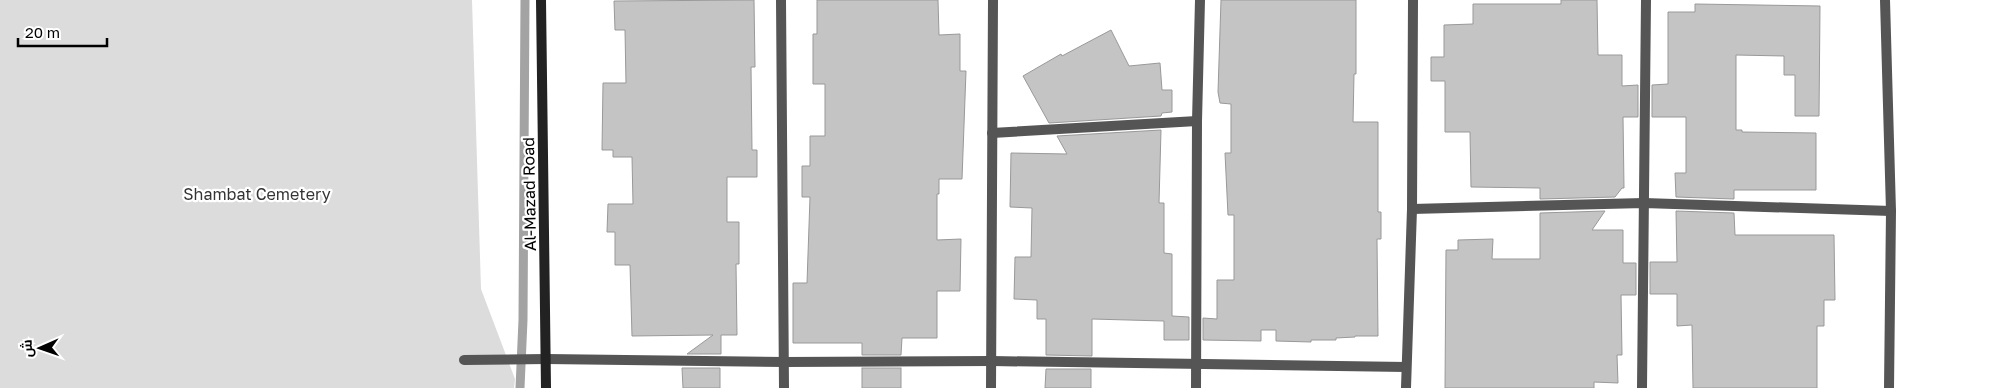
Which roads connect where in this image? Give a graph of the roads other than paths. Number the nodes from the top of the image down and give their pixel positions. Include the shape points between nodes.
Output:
1 (541, 0) edge
2 (781, 0) edge
3 (993, 0) edge
4 (1200, 0) edge
5 (1413, 0) edge
6 (1646, 0) edge
7 (1885, 0) edge
8 (1197, 121) junction
9 (992, 133) junction
10 (1644, 203) junction
11 (1412, 208) junction
12 (1891, 211) junction
13 (546, 359) junction
14 (464, 360) dead end
15 (992, 361) junction
16 (784, 362) junction
17 (1196, 364) junction
18 (1406, 367) junction
19 (546, 388) edge
20 (784, 388) edge
21 (991, 388) edge
22 (1196, 388) edge
23 (1406, 388) edge
24 (1642, 388) edge
25 (1890, 388) edge

1 - 13 street, Al-Mazad Road
2 - 16 street
3 - 9 street
4 - 8 street
5 - 11 street
6 - 10 street
7 - 12 street
8 - 9 street
8 - 17 street
9 - 15 street
10 - 11 street
10 - 12 street
10 - 24 street
11 - 18 street
12 - 25 street
13 - 14 street
13 - 16 street
13 - 19 street, Al-Mazad Road
15 - 16 street
15 - 17 street
15 - 21 street
16 - 20 street
17 - 18 street
17 - 22 street
18 - 23 street

